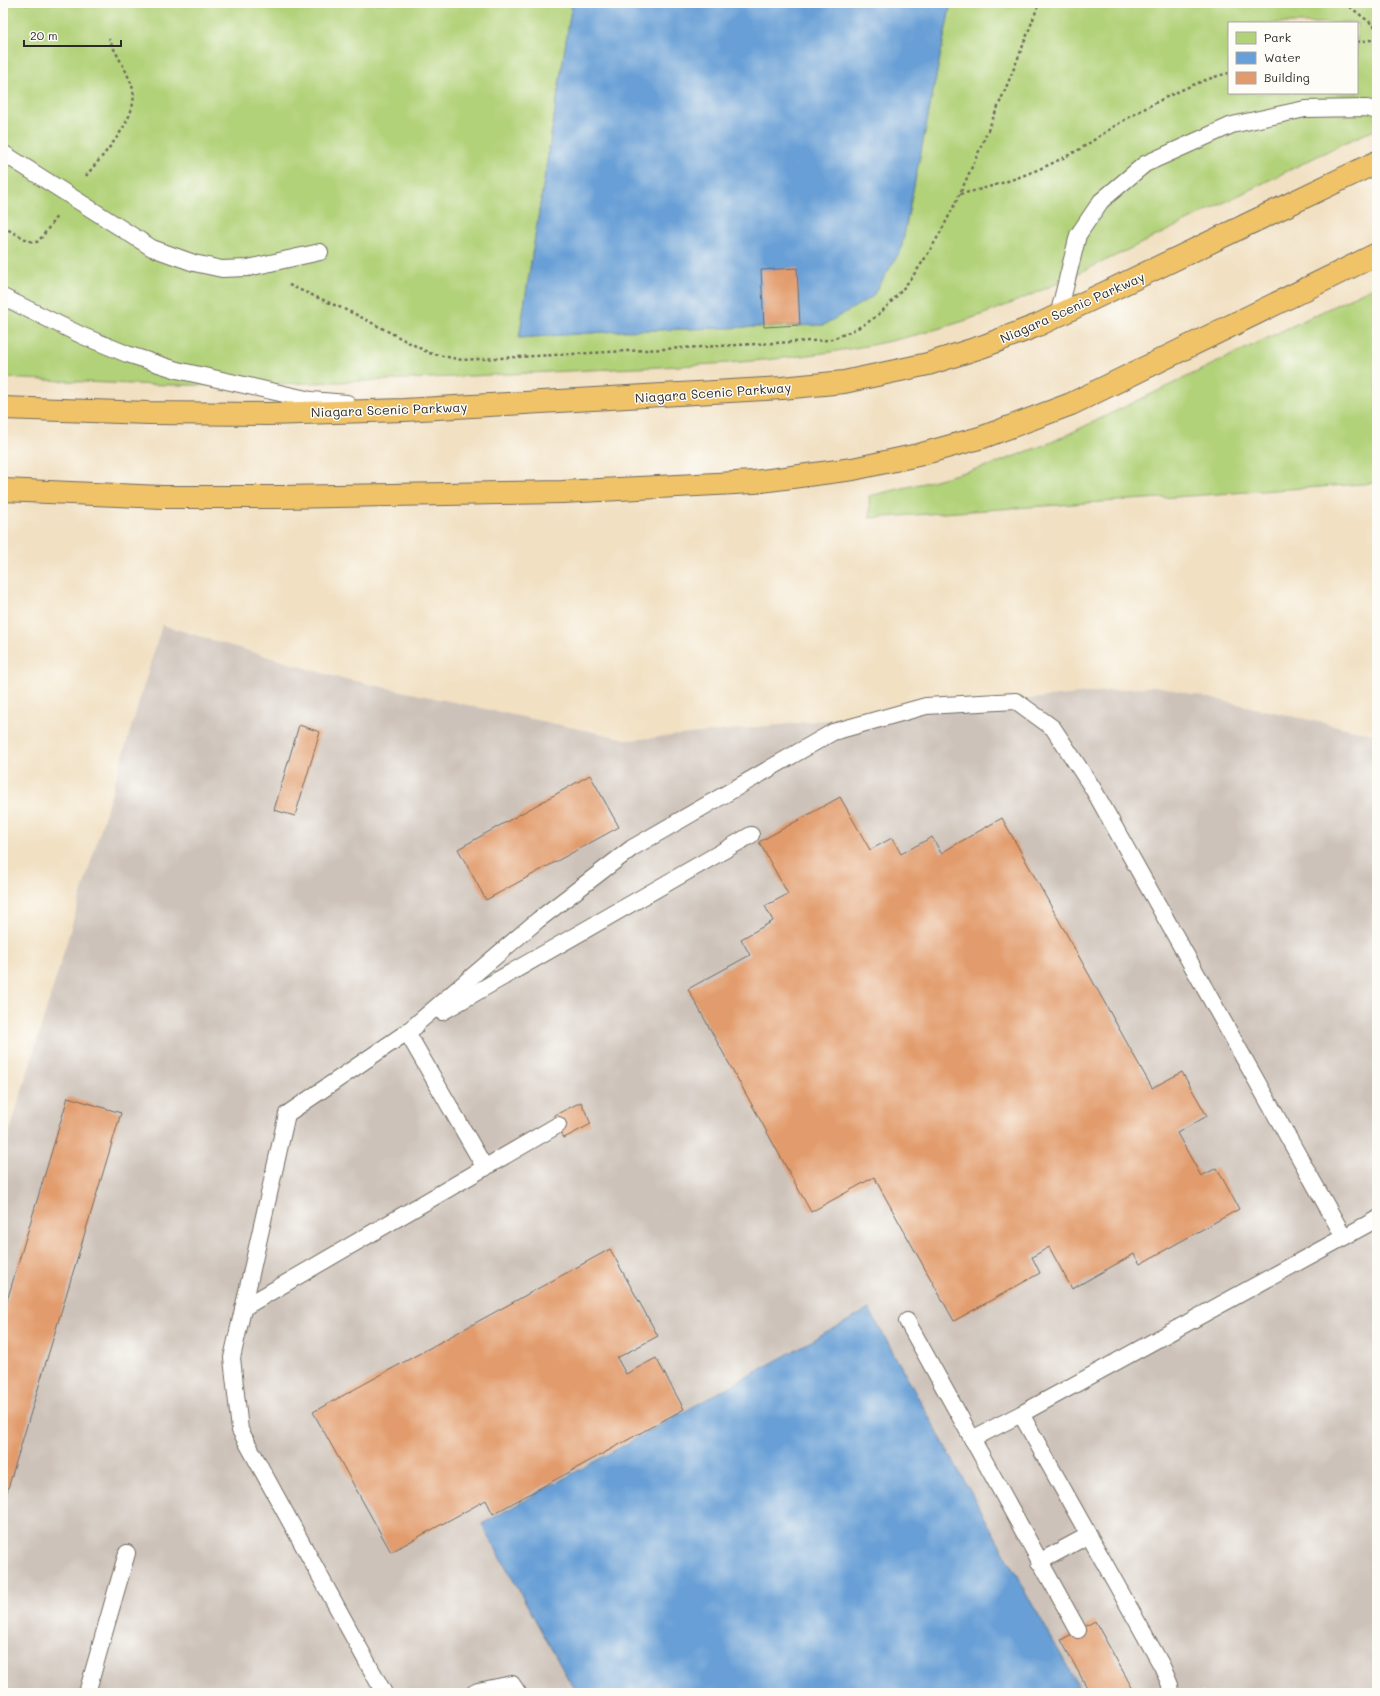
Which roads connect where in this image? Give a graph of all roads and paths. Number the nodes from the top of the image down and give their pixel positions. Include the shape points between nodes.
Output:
1 (1039, 3) edge
2 (1345, 3) edge
3 (1377, 28) edge
4 (109, 39) dead end
5 (1377, 39) edge
6 (1358, 42) edge
7 (1228, 73) edge
8 (1377, 111) edge
9 (3, 153) edge
10 (1377, 162) edge
11 (960, 194) junction
12 (71, 197) junction
13 (3, 227) edge
14 (320, 252) dead end
15 (1377, 254) edge
16 (248, 268) junction
17 (3, 297) edge
18 (1058, 316) junction
19 (3, 408) edge
20 (404, 410) junction
21 (3, 490) edge
22 (751, 835) dead end
23 (407, 1032) junction
24 (558, 1125) dead end
25 (485, 1168) junction
26 (1377, 1219) edge
27 (1344, 1237) junction
28 (243, 1308) junction
29 (907, 1321) dead end
30 (1020, 1414) junction
31 (972, 1439) junction
32 (1089, 1535) junction
33 (127, 1553) dead end
34 (1040, 1562) junction
35 (1078, 1630) dead end
36 (87, 1693) edge
37 (384, 1693) edge
38 (474, 1693) edge
39 (518, 1693) edge
40 (1171, 1693) edge

1 - 11 path via 1015,69
2 - 3 path
4 - 12 path via 132,86 132,106 126,124
5 - 6 path
7 - 11 path via 1161,101 1119,123 1080,148 1020,178
8 - 18 lane via 1367,108 1305,109 1232,125 1145,164 1101,202 1078,235
9 - 12 lane
10 - 18 highway, Niagara Scenic Parkway
11 - 16 path via 922,263 901,291 882,312 853,331 829,340 462,360 429,353 355,314
12 - 13 path via 37,242 29,241
12 - 16 lane via 152,248 194,263 222,269
14 - 16 lane
15 - 21 highway via 1071,404 983,438 852,469 754,482 547,492 220,498 102,496
17 - 20 lane via 83,336 177,370 311,400
18 - 20 highway, Niagara Scenic Parkway via 954,356 844,382 721,393
19 - 20 highway, Niagara Scenic Parkway via 267,414
22 - 23 lane
23 - 25 lane
23 - 27 lane via 538,920 632,848 833,732 926,706 1016,701 1052,728 1092,787
23 - 28 lane via 287,1114
24 - 25 lane
25 - 28 lane
26 - 27 lane
27 - 30 lane
28 - 37 lane via 232,1358 240,1430
29 - 31 lane
30 - 31 lane
30 - 32 lane
31 - 34 lane
32 - 34 lane
32 - 40 lane via 1162,1666
33 - 36 lane
34 - 35 lane
38 - 39 lane via 512,1684

